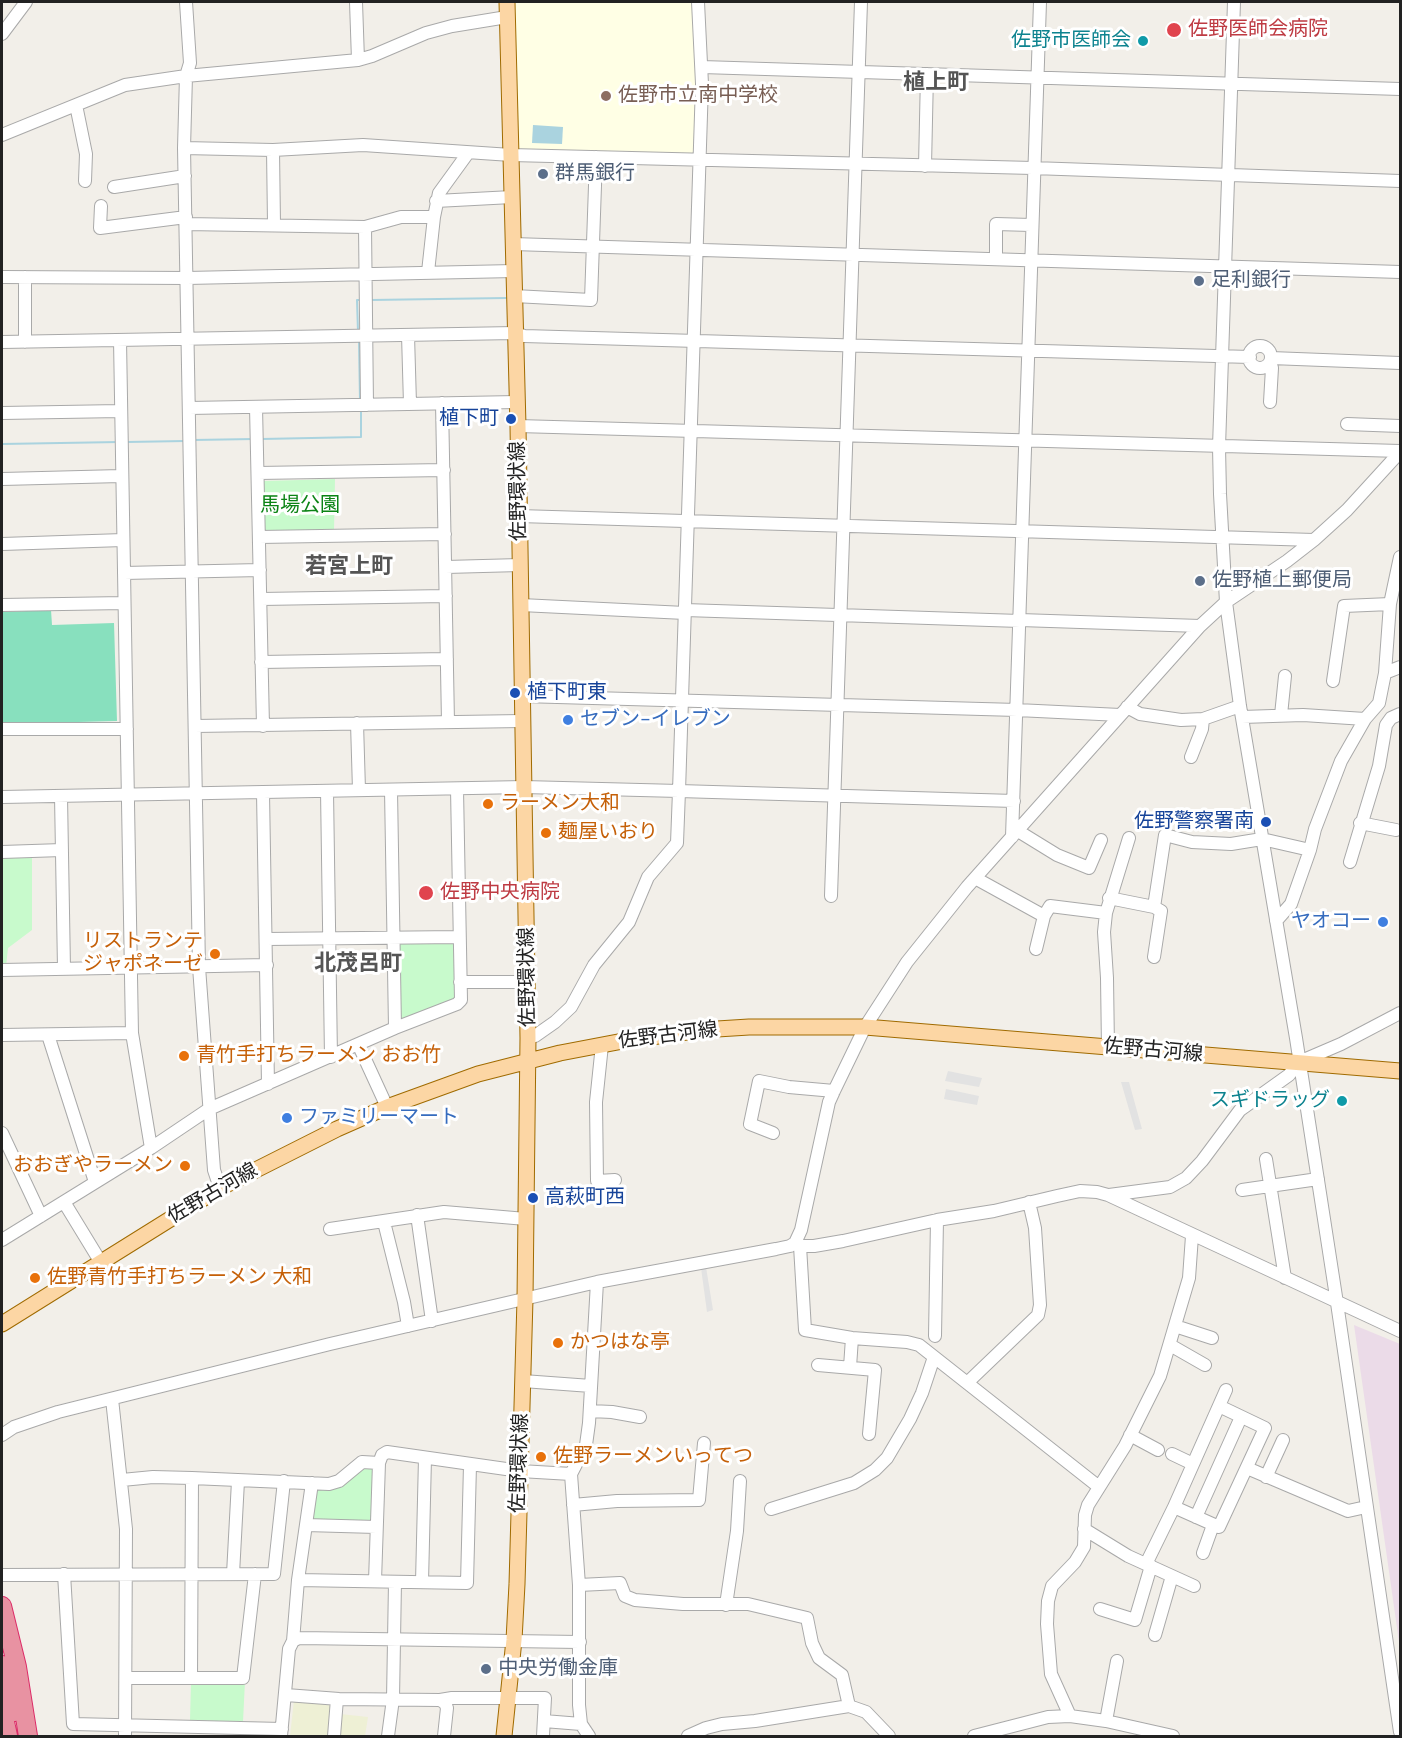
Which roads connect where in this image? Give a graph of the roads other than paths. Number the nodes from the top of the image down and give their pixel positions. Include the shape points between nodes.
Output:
1 (26, 2) edge
2 (186, 2) edge
3 (356, 2) edge
4 (698, 2) edge
5 (861, 2) edge
6 (1040, 2) edge
7 (1234, 2) edge
8 (507, 9) edge
9 (2, 34) edge
10 (358, 60) junction
11 (702, 67) junction
12 (858, 72) junction
13 (927, 74) junction
14 (186, 76) junction
15 (1037, 77) junction
16 (1231, 84) junction
17 (1401, 90) edge
18 (76, 105) junction
19 (2, 135) edge
20 (184, 148) junction
21 (273, 150) junction
22 (468, 153) junction
23 (511, 154) junction
24 (596, 157) junction
25 (698, 159) junction
26 (855, 165) junction
27 (925, 166) junction
28 (1033, 168) junction
29 (1228, 174) junction
30 (185, 176) junction
31 (85, 181) dead end
32 (1401, 181) edge
33 (114, 187) dead end
34 (512, 197) junction
35 (436, 201) junction
36 (101, 206) dead end
37 (434, 217) junction
38 (186, 221) junction
39 (274, 224) junction
40 (1031, 225) junction
41 (365, 227) junction
42 (513, 244) junction
43 (594, 247) junction
44 (697, 251) junction
45 (853, 255) junction
46 (996, 259) junction
47 (1031, 260) junction
48 (1225, 266) junction
49 (514, 271) junction
50 (428, 272) junction
51 (1401, 272) edge
52 (364, 275) junction
53 (2, 277) edge
54 (25, 277) junction
55 (187, 278) junction
56 (514, 296) junction
57 (515, 333) junction
58 (408, 334) junction
59 (366, 335) junction
60 (189, 339) junction
61 (120, 340) junction
62 (694, 341) junction
63 (2, 342) edge
64 (25, 342) junction
65 (849, 345) junction
66 (1028, 350) junction
67 (1222, 356) junction
68 (1271, 360) junction
69 (1401, 363) edge
70 (517, 402) junction
71 (1270, 402) dead end
72 (442, 403) junction
73 (410, 404) junction
74 (368, 405) junction
75 (256, 407) junction
76 (189, 408) junction
77 (120, 411) junction
78 (2, 413) edge
79 (1347, 424) dead end
80 (518, 426) junction
81 (1401, 426) edge
82 (691, 432) junction
83 (846, 436) junction
84 (1025, 441) junction
85 (1219, 447) junction
86 (1401, 451) edge
87 (444, 470) junction
88 (258, 473) junction
89 (122, 476) junction
90 (2, 479) edge
91 (519, 516) junction
92 (688, 521) junction
93 (844, 525) junction
94 (1022, 530) junction
95 (445, 534) junction
96 (1222, 535) junction
97 (259, 537) junction
98 (123, 540) junction
99 (1314, 540) junction
100 (2, 544) edge
101 (1401, 557) edge
102 (520, 565) junction
103 (446, 567) junction
104 (260, 570) junction
105 (193, 572) junction
106 (124, 573) junction
107 (446, 596) junction
108 (261, 600) junction
109 (1226, 602) junction
110 (124, 603) junction
111 (1390, 604) junction
112 (2, 605) edge
113 (520, 605) junction
114 (685, 611) junction
115 (841, 615) junction
116 (1020, 620) junction
117 (1200, 627) junction
118 (447, 659) junction
119 (261, 662) junction
120 (1401, 667) edge
121 (1385, 673) junction
122 (1285, 676) dead end
123 (1334, 681) dead end
124 (522, 696) junction
125 (682, 701) junction
126 (838, 705) junction
127 (1017, 710) junction
128 (1124, 711) junction
129 (1241, 711) junction
130 (1401, 714) edge
131 (1281, 715) junction
132 (1203, 719) junction
133 (1365, 719) junction
134 (522, 721) junction
135 (448, 722) junction
136 (357, 723) junction
137 (195, 726) junction
138 (263, 726) junction
139 (2, 729) edge
140 (127, 729) junction
141 (1191, 757) dead end
142 (524, 787) junction
143 (457, 789) junction
144 (360, 790) junction
145 (391, 790) junction
146 (327, 791) junction
147 (679, 791) junction
148 (263, 793) junction
149 (196, 794) junction
150 (129, 795) junction
151 (61, 796) junction
152 (835, 796) junction
153 (2, 797) edge
154 (1014, 801) junction
155 (1360, 823) junction
156 (1396, 830) dead end
157 (1015, 834) junction
158 (1129, 838) dead end
159 (1262, 839) junction
160 (1101, 840) dead end
161 (62, 850) junction
162 (1311, 850) junction
163 (2, 852) edge
164 (1350, 862) dead end
165 (975, 878) junction
166 (831, 897) dead end
167 (1109, 898) junction
168 (1154, 907) junction
169 (1106, 913) junction
170 (1044, 915) junction
171 (1276, 921) junction
172 (459, 937) junction
173 (330, 938) junction
174 (393, 938) junction
175 (266, 939) junction
176 (1036, 949) dead end
177 (1154, 957) dead end
178 (267, 965) junction
179 (199, 967) junction
180 (130, 968) junction
181 (64, 969) junction
182 (2, 970) edge
183 (460, 982) junction
184 (528, 982) junction
185 (1401, 1013) edge
186 (865, 1027) junction
187 (395, 1028) junction
188 (132, 1033) junction
189 (2, 1035) edge
190 (48, 1035) junction
191 (528, 1038) junction
192 (602, 1045) junction
193 (359, 1046) junction
194 (1108, 1048) junction
195 (331, 1057) junction
196 (528, 1061) junction
197 (1299, 1062) junction
198 (1401, 1071) edge
199 (268, 1084) junction
200 (834, 1091) junction
201 (387, 1107) junction
202 (209, 1109) junction
203 (2, 1132) edge
204 (773, 1133) dead end
205 (151, 1148) junction
206 (1266, 1159) dead end
207 (1318, 1179) junction
208 (615, 1180) dead end
209 (96, 1182) junction
210 (1270, 1186) junction
211 (220, 1188) junction
212 (1242, 1190) dead end
213 (1108, 1195) junction
214 (64, 1202) junction
215 (1029, 1202) junction
216 (417, 1215) junction
217 (41, 1216) junction
218 (526, 1219) junction
219 (937, 1220) junction
220 (384, 1222) junction
221 (330, 1229) dead end
222 (1192, 1236) junction
223 (2, 1240) edge
224 (797, 1245) junction
225 (100, 1262) junction
226 (1285, 1278) junction
227 (597, 1282) junction
228 (525, 1299) junction
229 (1337, 1303) junction
230 (432, 1321) junction
231 (2, 1324) edge
232 (408, 1326) junction
233 (1175, 1326) junction
234 (1401, 1331) edge
235 (935, 1336) dead end
236 (852, 1338) junction
237 (1212, 1338) dead end
238 (1170, 1345) junction
239 (934, 1357) junction
240 (818, 1365) dead end
241 (1205, 1365) dead end
242 (850, 1367) junction
243 (523, 1381) junction
244 (967, 1383) junction
245 (591, 1386) junction
246 (1226, 1390) dead end
247 (112, 1399) junction
248 (1219, 1406) junction
249 (590, 1411) junction
250 (640, 1417) dead end
251 (1241, 1417) junction
252 (869, 1434) dead end
253 (2, 1435) edge
254 (1131, 1435) junction
255 (1283, 1440) dead end
256 (704, 1443) dead end
257 (1158, 1450) dead end
258 (1172, 1455) dead end
259 (425, 1458) junction
260 (379, 1463) junction
261 (470, 1464) junction
262 (1193, 1464) junction
263 (1247, 1468) junction
264 (520, 1471) junction
265 (571, 1474) junction
266 (1266, 1476) junction
267 (192, 1478) junction
268 (122, 1480) junction
269 (238, 1481) junction
270 (284, 1481) junction
271 (740, 1481) dead end
272 (312, 1483) junction
273 (1099, 1487) junction
274 (573, 1505) junction
275 (1366, 1506) junction
276 (1174, 1507) junction
277 (771, 1509) dead end
278 (1196, 1517) junction
279 (306, 1525) junction
280 (1213, 1525) junction
281 (376, 1527) junction
282 (1084, 1529) junction
283 (1203, 1553) dead end
284 (1148, 1565) junction
285 (64, 1574) junction
286 (126, 1574) junction
287 (191, 1574) junction
288 (233, 1574) junction
289 (255, 1574) junction
290 (2, 1575) edge
291 (1172, 1576) junction
292 (298, 1580) junction
293 (375, 1581) junction
294 (395, 1582) junction
295 (422, 1582) junction
296 (579, 1585) junction
297 (1194, 1586) dead end
298 (726, 1605) junction
299 (2, 1606) edge
300 (1100, 1608) dead end
301 (1155, 1635) dead end
302 (395, 1639) junction
303 (514, 1640) junction
304 (292, 1641) junction
305 (580, 1642) junction
306 (1395, 1654) edge
307 (1117, 1661) dead end
308 (2, 1665) edge
309 (127, 1678) junction
310 (191, 1678) junction
311 (286, 1695) junction
312 (508, 1698) junction
313 (337, 1699) junction
314 (393, 1699) junction
315 (440, 1700) junction
316 (849, 1706) junction
317 (2, 1708) edge
318 (1070, 1716) junction
319 (544, 1721) junction
320 (1109, 1722) junction
321 (125, 1731) edge
322 (175, 1732) edge
323 (220, 1732) edge
324 (585, 1732) edge
325 (1401, 1732) edge
326 (282, 1733) edge
327 (19, 1735) edge
328 (334, 1737) edge
329 (388, 1737) edge
330 (444, 1737) edge
331 (504, 1737) edge
332 (543, 1737) edge
333 (688, 1737) edge
334 (889, 1737) edge
335 (974, 1737) edge
336 (1113, 1737) edge
337 (1173, 1737) edge

1 - 9 street
2 - 14 street via 190,63
3 - 10 street
4 - 11 street
5 - 12 street
6 - 15 street
7 - 16 street
8 - 10 street via 426,33
8 - 23 main road, 佐野環状線
10 - 14 street
11 - 12 street
11 - 25 street
12 - 13 street
12 - 26 street
13 - 15 street
13 - 27 street
14 - 18 street via 125,85
14 - 20 street
15 - 16 street
15 - 28 street
16 - 17 street
16 - 29 street
18 - 19 street
18 - 31 street via 86,154
20 - 21 street
20 - 30 street
21 - 22 street via 363,145
21 - 39 street
22 - 23 street
22 - 35 street
23 - 24 street
23 - 34 main road, 佐野環状線
24 - 25 street
24 - 43 street
25 - 26 street
25 - 44 street
26 - 27 street
26 - 45 street
27 - 28 street
28 - 29 street
28 - 40 street
29 - 32 street
29 - 48 street
30 - 33 street
30 - 38 street
34 - 35 street
34 - 42 main road, 佐野環状線
35 - 37 street
36 - 38 street via 100,228
37 - 41 street via 401,217
37 - 50 street
38 - 39 street
38 - 55 street
39 - 41 street
40 - 46 street via 996,224
40 - 47 street
41 - 52 street
42 - 43 street
42 - 49 main road, 佐野環状線
43 - 44 street
43 - 56 street via 591,300
44 - 45 street
44 - 62 street
45 - 46 street
45 - 65 street
46 - 47 street
47 - 48 street
47 - 66 street
48 - 51 street
48 - 67 street
49 - 50 street
49 - 56 main road, 佐野環状線
50 - 52 street
52 - 55 street
52 - 59 street
53 - 54 street
54 - 55 street
54 - 64 street
55 - 60 street
56 - 57 main road, 佐野環状線
57 - 58 street
57 - 62 street
57 - 70 main road, 佐野環状線
58 - 59 street
58 - 73 street
59 - 60 street
59 - 74 street
60 - 61 street
60 - 76 street
61 - 64 street
61 - 77 street
62 - 65 street
62 - 82 street
63 - 64 street
65 - 66 street
65 - 83 street
66 - 67 street
66 - 84 street
67 - 68 street via 1250,357 1257,367 1264,367
67 - 85 street
68 - 69 street
68 - 71 street
70 - 72 street
70 - 80 main road, 佐野環状線
72 - 73 street
72 - 87 street
73 - 74 street
74 - 75 street
75 - 76 street
75 - 88 street
76 - 105 street
77 - 78 street
77 - 89 street
79 - 81 street
80 - 82 street
80 - 91 main road, 佐野環状線
82 - 83 street
82 - 92 street
83 - 84 street
83 - 93 street
84 - 85 street
84 - 94 street
85 - 86 street
85 - 96 street
86 - 99 street
87 - 88 street
87 - 95 street
88 - 97 street
89 - 90 street
89 - 98 street
91 - 92 street
91 - 102 main road, 佐野環状線
92 - 93 street
92 - 114 street
93 - 94 street
93 - 115 street
94 - 96 street
94 - 116 street
95 - 97 street
95 - 103 street
96 - 99 street
96 - 109 street
97 - 104 street
98 - 100 street
98 - 106 street
99 - 109 street
101 - 111 street
102 - 103 street
102 - 113 main road, 佐野環状線
103 - 107 street
104 - 105 street
104 - 108 street
105 - 106 street
105 - 137 street
106 - 110 street
107 - 108 street
107 - 118 street
108 - 119 street
109 - 117 street
109 - 129 street
110 - 112 street
110 - 140 street
111 - 121 street
111 - 123 street via 1344,606
113 - 114 street
113 - 124 main road, 佐野環状線
114 - 115 street
114 - 125 street
115 - 116 street
115 - 126 street
116 - 117 street
116 - 127 street
117 - 128 street
118 - 119 street
118 - 135 street
119 - 138 street
120 - 121 street
121 - 133 street via 1379,703
122 - 131 street
124 - 125 street
124 - 134 main road, 佐野環状線
125 - 126 street
125 - 147 street
126 - 127 street
126 - 152 street
127 - 128 street
127 - 154 street
128 - 132 street via 1181,720
128 - 157 street
129 - 131 street
129 - 132 street
129 - 159 street
130 - 155 street via 1390,718 1386,725 1379,766
131 - 133 street
132 - 141 street
133 - 162 street via 1341,761
134 - 135 street
134 - 142 main road, 佐野環状線
135 - 136 street
136 - 138 street
136 - 144 street
137 - 138 street
137 - 149 street
139 - 140 street
140 - 150 street
142 - 143 street
142 - 147 street
142 - 184 main road, 佐野環状線
143 - 145 street
143 - 172 street
144 - 145 street
144 - 146 street
145 - 174 street
146 - 148 street
146 - 173 street
147 - 152 street
147 - 191 street via 677,843 648,877 629,922 594,965 571,1007
148 - 149 street
148 - 175 street
149 - 150 street
149 - 179 street
150 - 151 street
150 - 180 street
151 - 153 street
151 - 161 street
152 - 154 street
152 - 166 street
154 - 157 street
155 - 156 street
155 - 164 street
157 - 160 street via 1089,868
157 - 165 street
158 - 167 street
159 - 162 street
159 - 168 street via 1221,844 1165,835
159 - 171 street
161 - 163 street
161 - 181 street
162 - 171 street via 1291,904
165 - 170 street
165 - 186 street via 907,962
167 - 168 street
167 - 169 street
168 - 177 street via 1161,911
169 - 170 street via 1050,906
169 - 194 street
170 - 176 street
171 - 197 street
172 - 174 street
172 - 183 street
173 - 174 street
173 - 175 street
173 - 195 street
174 - 187 street
175 - 178 street
178 - 179 street
178 - 199 street
179 - 180 street
179 - 202 street
180 - 181 street
180 - 188 street
181 - 182 street
183 - 184 street
183 - 187 street via 461,1000 457,1004
184 - 191 main road, 佐野環状線
185 - 197 street
186 - 192 main road, 佐野古河線 via 739,1028
186 - 194 main road, 佐野古河線
186 - 200 street
187 - 193 street
188 - 190 street
188 - 205 street
189 - 190 street
190 - 209 street
191 - 196 main road, 佐野環状線
192 - 196 main road, 佐野古河線
192 - 208 street via 596,1102 597,1181
193 - 195 street
193 - 201 street
194 - 197 main road, 佐野古河線
195 - 199 street
196 - 201 main road, 佐野古河線 via 478,1074
196 - 218 main road, 佐野環状線
197 - 198 main road, 佐野古河線
197 - 207 street
197 - 213 street via 1289,1075 1240,1110 1186,1178 1170,1187
199 - 202 street
200 - 204 street via 759,1082 750,1124
200 - 224 street
201 - 211 main road, 佐野古河線
202 - 205 street
202 - 211 street via 214,1170
203 - 217 street
205 - 209 street
206 - 210 street
207 - 210 street
207 - 229 street
209 - 214 street
210 - 212 street
210 - 226 street
211 - 225 main road, 佐野古河線
213 - 215 street via 1080,1191
213 - 222 street
214 - 217 street
214 - 225 street
215 - 219 street
215 - 244 street via 1035,1228 1038,1315
216 - 218 street via 444,1212
216 - 220 street
216 - 230 street
217 - 223 street
218 - 228 main road, 佐野環状線
219 - 224 street via 843,1241
219 - 235 street
220 - 221 street
220 - 232 street
222 - 226 street
222 - 233 street via 1189,1278
224 - 227 street
224 - 236 street via 804,1329
225 - 231 main road, 佐野古河線
226 - 229 street
227 - 228 street
227 - 245 street
228 - 230 street
228 - 243 main road, 佐野環状線
229 - 234 street
229 - 275 street
230 - 232 street
232 - 247 street
233 - 237 street
233 - 238 street
236 - 239 street via 907,1342 919,1345
236 - 242 street
238 - 241 street
238 - 254 street via 1160,1376
239 - 244 street
239 - 277 street via 910,1419 876,1470 854,1483
240 - 242 street
242 - 252 street via 875,1370
243 - 245 street
243 - 264 main road, 佐野環状線
244 - 273 street
245 - 249 street
246 - 248 street
247 - 253 street via 58,1412
247 - 268 street
248 - 251 street
248 - 262 street
249 - 250 street
249 - 265 street via 586,1445
251 - 263 street via 1265,1428
251 - 278 street
254 - 257 street
254 - 273 street
255 - 266 street
256 - 274 street via 699,1500
258 - 262 street
259 - 260 street via 387,1452
259 - 261 street
259 - 295 street
260 - 272 street via 362,1462 334,1484
260 - 281 street
261 - 264 street
261 - 295 street via 467,1583
262 - 276 street
263 - 266 street
263 - 280 street via 1219,1527
264 - 265 street
264 - 303 main road, 佐野環状線
265 - 274 street
266 - 275 street via 1348,1511
267 - 268 street
267 - 269 street
267 - 287 street
268 - 286 street
269 - 270 street
269 - 288 street
270 - 272 street
270 - 289 street via 274,1574
271 - 298 street
272 - 279 street
273 - 282 street via 1088,1505
274 - 296 street
275 - 306 street
276 - 278 street
276 - 284 street
278 - 280 street
279 - 281 street
279 - 292 street
280 - 283 street
281 - 293 street
282 - 284 street
282 - 318 street via 1084,1546 1076,1562 1052,1586 1048,1613 1052,1674
284 - 291 street
284 - 300 street via 1135,1620
285 - 286 street
285 - 290 street
285 - 321 street via 74,1724
286 - 287 street
286 - 309 street
287 - 288 street
287 - 310 street
288 - 289 street
289 - 310 street via 243,1678
291 - 297 street
291 - 301 street
292 - 293 street
292 - 304 street
293 - 294 street
294 - 295 street
294 - 302 street
296 - 298 street via 620,1583 625,1596 635,1600
296 - 305 street
298 - 316 street via 748,1604 807,1618 819,1659 842,1675
299 - 327 highway via 17,1667
302 - 303 street
302 - 304 street
302 - 314 street
303 - 305 street
303 - 312 main road, 佐野環状線
304 - 311 street
305 - 324 street via 579,1705
306 - 325 street
307 - 320 street
308 - 327 highway
309 - 310 street
309 - 321 street
311 - 313 street
311 - 326 street
312 - 315 street
312 - 319 street via 545,1698
312 - 331 main road, 佐野環状線
313 - 314 street
313 - 328 street
314 - 315 street
314 - 329 street
315 - 330 street via 447,1708
316 - 333 street via 722,1724
316 - 334 street via 866,1712
317 - 327 highway
318 - 320 street
318 - 335 street via 1048,1717
319 - 324 street
319 - 332 street
320 - 336 street
320 - 337 street
321 - 322 street
322 - 323 street
323 - 326 street

